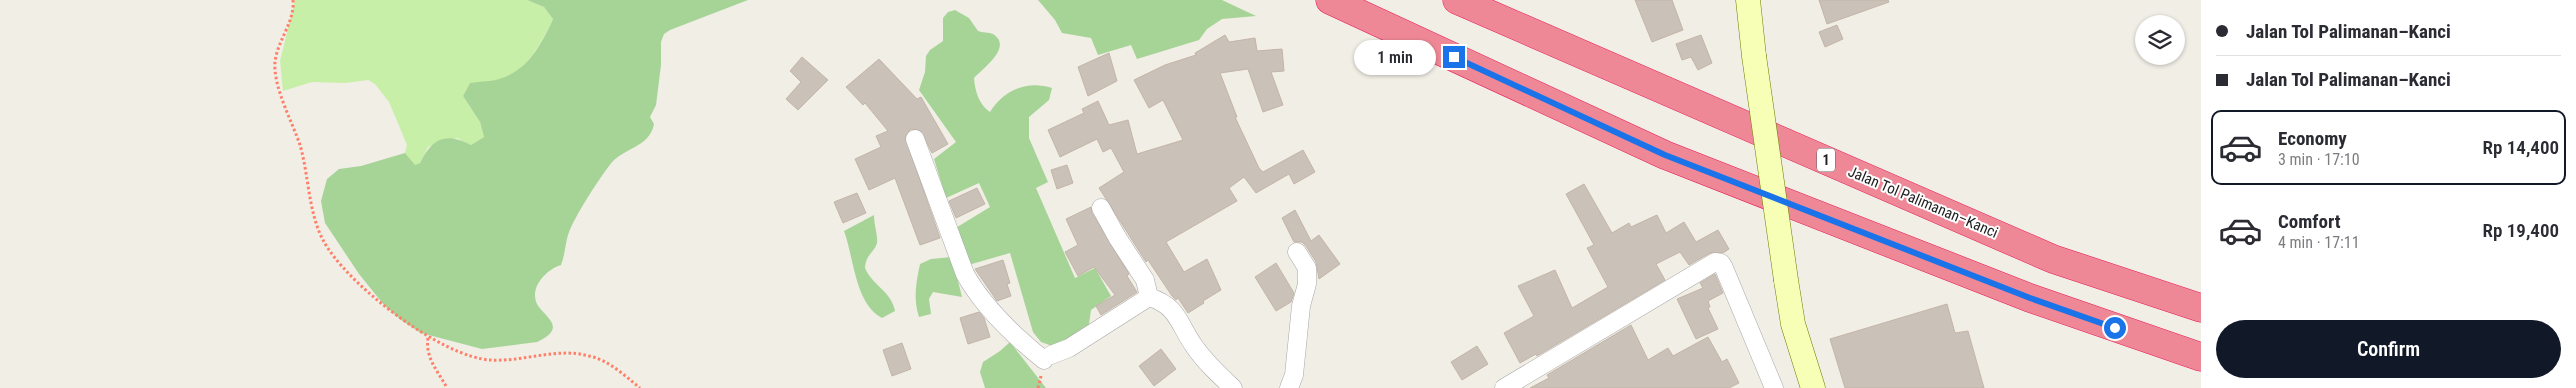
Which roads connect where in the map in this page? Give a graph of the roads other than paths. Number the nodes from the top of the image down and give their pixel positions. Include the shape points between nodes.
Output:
1 (1330, 0) edge
2 (1457, 0) edge
3 (1748, 0) edge
4 (915, 139) dead end
5 (1101, 208) dead end
6 (1297, 252) dead end
7 (1149, 297) junction
8 (2201, 308) edge
9 (2201, 357) edge
10 (1234, 388) edge
11 (1289, 388) edge
12 (1504, 388) edge
13 (1774, 388) edge
14 (1813, 388) edge

1 - 9 highway via 1665,155 2030,298
2 - 8 highway, Jalan Tol Palimanan–Kanci / 1 via 2053,259
3 - 14 street, bridge via 1793,324
4 - 7 street via 965,274 975,291 1019,340 1048,357 1069,348
5 - 7 street via 1145,280
6 - 11 street via 1307,268 1307,284 1301,306 1294,375
7 - 10 street via 1168,304 1206,362
12 - 13 street via 1715,262 1724,268

